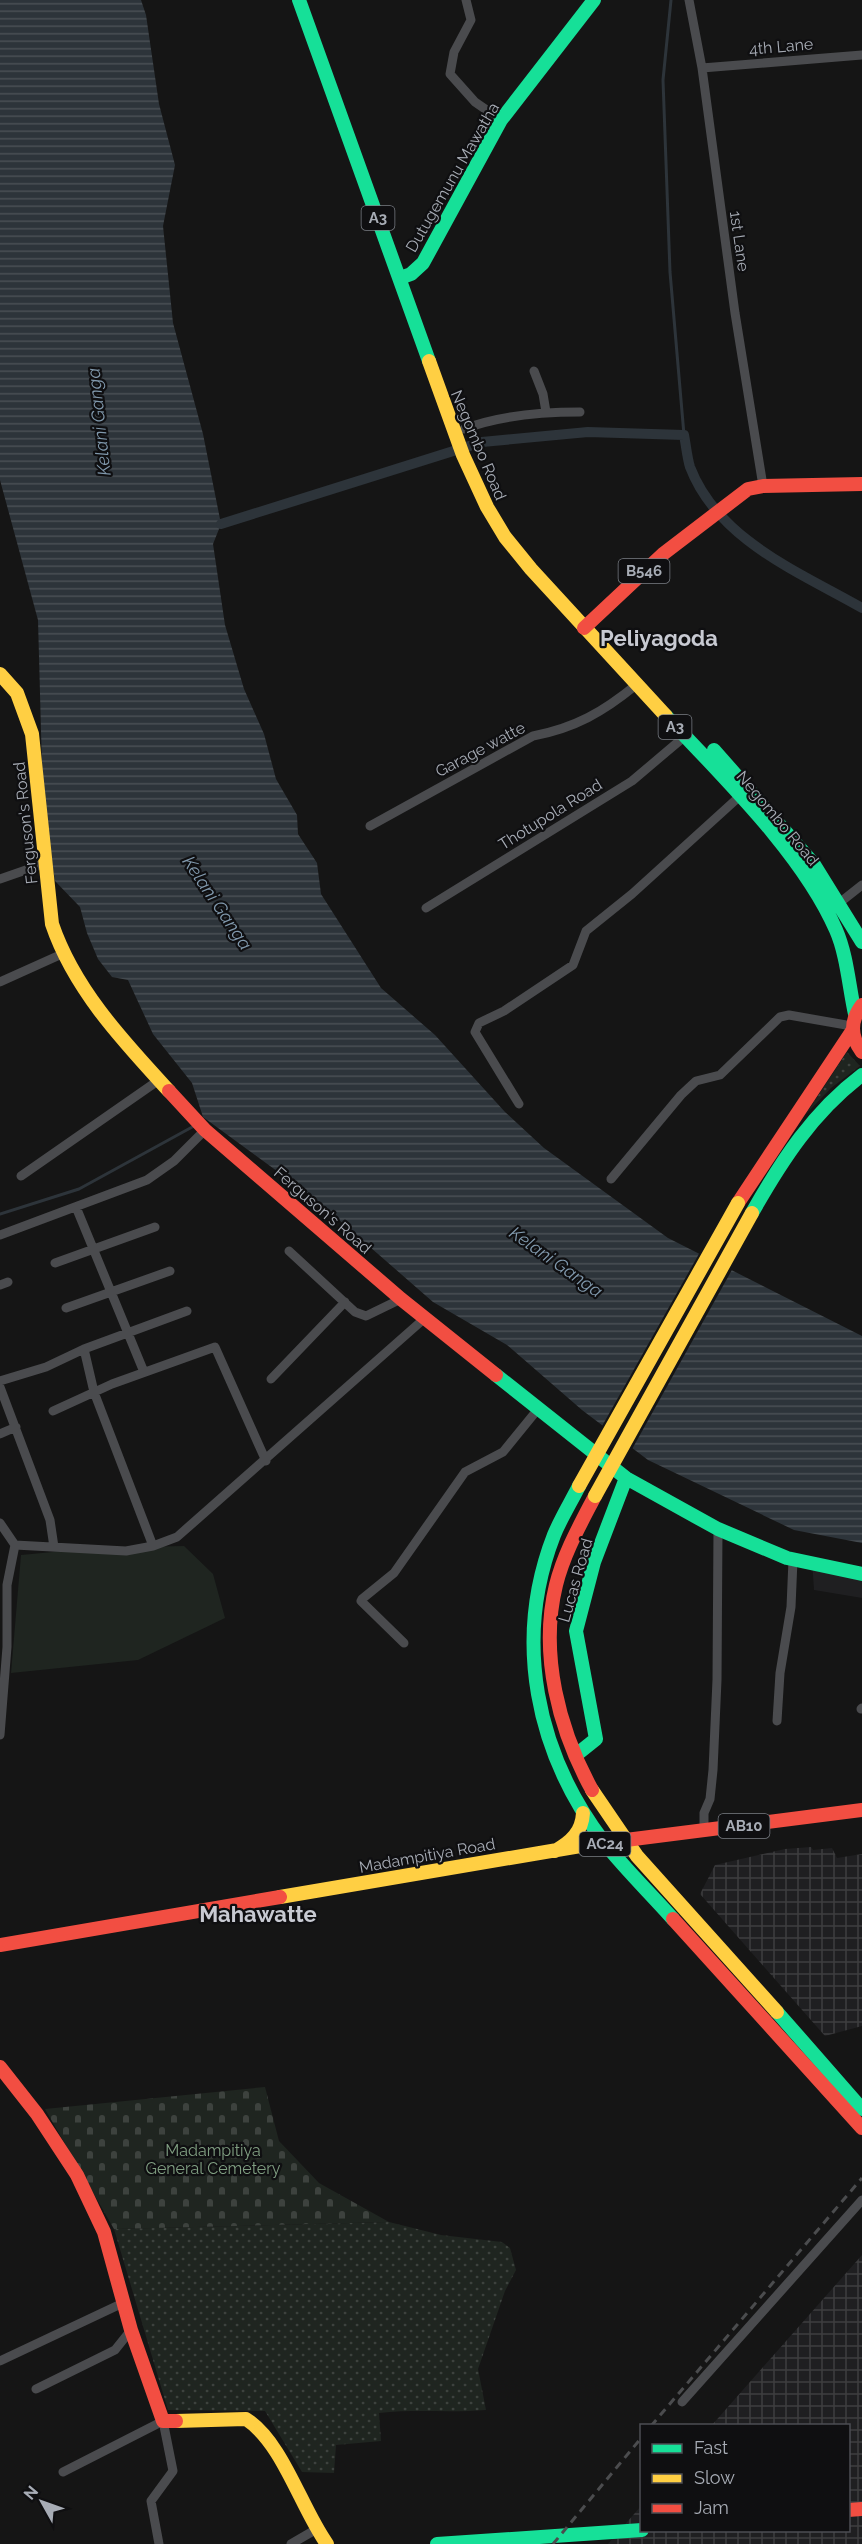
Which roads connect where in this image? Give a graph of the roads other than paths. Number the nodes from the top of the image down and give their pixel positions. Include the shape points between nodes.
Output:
1 (299, 0) edge
2 (311, 0) edge
3 (466, 0) edge
4 (594, 0) edge
5 (689, 0) edge
6 (862, 55) edge
7 (702, 68) junction
8 (501, 120) junction
9 (406, 277) junction
10 (534, 371) dead end
11 (546, 412) junction
12 (580, 412) dead end
13 (462, 433) junction
14 (862, 484) edge
15 (763, 486) junction
16 (588, 624) junction
17 (0, 674) edge
18 (636, 684) junction
19 (684, 736) junction
20 (740, 796) junction
21 (370, 826) dead end
22 (46, 863) junction
23 (0, 879) edge
24 (862, 885) edge
25 (838, 904) junction
26 (426, 908) dead end
27 (862, 942) edge
28 (62, 954) junction
29 (0, 982) edge
30 (855, 1019) edge
31 (862, 1052) edge
32 (862, 1075) edge
33 (159, 1080) junction
34 (519, 1104) dead end
35 (205, 1130) junction
36 (21, 1176) dead end
37 (611, 1179) dead end
38 (76, 1207) junction
39 (155, 1227) dead end
40 (0, 1235) edge
41 (94, 1248) junction
42 (289, 1251) dead end
43 (55, 1263) dead end
44 (170, 1271) dead end
45 (113, 1292) junction
46 (401, 1299) junction
47 (345, 1302) junction
48 (66, 1308) dead end
49 (187, 1311) dead end
50 (425, 1318) junction
51 (128, 1332) junction
52 (84, 1348) junction
53 (144, 1372) junction
54 (272, 1379) dead end
55 (0, 1381) edge
56 (0, 1387) edge
57 (94, 1392) junction
58 (538, 1409) junction
59 (53, 1411) dead end
60 (16, 1427) junction
61 (0, 1434) edge
62 (266, 1461) junction
63 (626, 1478) junction
64 (0, 1523) edge
65 (718, 1529) junction
66 (15, 1545) junction
67 (153, 1546) junction
68 (54, 1547) junction
69 (793, 1560) junction
70 (862, 1574) edge
71 (404, 1643) dead end
72 (777, 1721) dead end
73 (0, 1735) edge
74 (576, 1755) junction
75 (862, 1810) edge
76 (583, 1813) junction
77 (704, 1830) junction
78 (651, 1836) junction
79 (625, 1840) junction
80 (604, 1842) junction
81 (555, 1851) junction
82 (642, 1861) junction
83 (0, 1945) edge
84 (0, 2067) edge
85 (862, 2109) edge
86 (862, 2128) edge
87 (862, 2200) edge
88 (125, 2302) junction
89 (131, 2330) junction
90 (0, 2361) edge
91 (36, 2389) dead end
92 (682, 2402) dead end
93 (163, 2421) junction
94 (63, 2472) dead end
95 (315, 2530) junction
96 (640, 2530) edge
97 (159, 2544) edge
98 (291, 2544) edge
99 (327, 2544) edge
100 (437, 2544) edge

1 - 9 main road, Negombo Road / A3
2 - 9 main road, Negombo Road / A3
3 - 8 street via 471,20 454,52 450,74 476,102
4 - 8 main road, Dutugemunu Mawatha
5 - 7 street, 1st Lane
6 - 7 street, 4th Lane
7 - 15 street, 1st Lane
8 - 9 main road, Dutugemunu Mawatha via 423,263
9 - 13 main road, Negombo Road / A3
10 - 11 street
11 - 12 street
11 - 13 street via 480,423
13 - 16 main road, Negombo Road / A3 via 475,485 505,537
14 - 15 main road, B546
15 - 16 main road, B546 via 736,496 699,525
16 - 18 main road, Negombo Road / A3
16 - 25 main road, Negombo Road / A3 via 757,796 813,863
17 - 22 main road, Ferguson's Road via 10,681 32,734
18 - 19 main road, Negombo Road / A3
18 - 21 street, Garage watte via 608,707 563,730 532,736
19 - 20 main road, Negombo Road / A3
19 - 26 street, Thotupola Road via 632,781
20 - 30 main road, Negombo Road / A3 via 778,840 826,909 844,954
20 - 34 street via 586,931 573,965 566,972 479,1023 475,1032
22 - 23 street
22 - 28 main road, Ferguson's Road via 52,924
24 - 25 street
25 - 27 main road, Negombo Road / A3
28 - 29 street
28 - 33 main road, Ferguson's Road via 116,1034
30 - 31 main road, Negombo Road via 856,1044
30 - 37 street via 780,1017 720,1075 696,1082 681,1095
30 - 76 main road, AC24, bridge via 738,1203 554,1535 536,1599 533,1668 543,1724
32 - 74 main road, AC24, bridge via 827,1102 802,1131 752,1213 571,1541 552,1603 551,1667 562,1720
33 - 35 main road, Ferguson's Road
33 - 36 street
35 - 38 street via 158,1174
35 - 46 main road, Ferguson's Road
38 - 40 street
38 - 41 street
39 - 41 street
41 - 43 street
41 - 45 street
42 - 47 street
44 - 45 street
45 - 48 street
45 - 51 street
46 - 47 street via 366,1316
46 - 50 main road, Ferguson's Road
47 - 54 street
49 - 51 street
50 - 58 main road, Ferguson's Road
50 - 62 street
51 - 52 street
51 - 53 street
52 - 55 street via 46,1367
52 - 57 street
53 - 57 street
53 - 62 street via 215,1347
56 - 60 street
57 - 59 street
57 - 67 street
58 - 63 main road, Ferguson's Road
58 - 71 street via 503,1452 465,1472 394,1573 362,1599
60 - 61 street
60 - 68 street via 52,1528
62 - 67 street via 177,1537
63 - 65 main road, Ferguson's Road
63 - 74 main road, Lucas Road via 594,1562 576,1631 596,1739
64 - 66 street
65 - 69 main road, Ferguson's Road
65 - 77 street via 717,1680 712,1777
66 - 68 street
66 - 73 street via 7,1585
67 - 68 street via 126,1551
69 - 70 main road, Ferguson's Road
69 - 72 street
74 - 79 main road, AC24 via 598,1800
75 - 77 main road, Madampitiya Road / AB10
76 - 80 main road, AC24
76 - 81 main road via 578,1834
77 - 78 main road, Madampitiya Road / AB10
78 - 79 main road, Madampitiya Road / AB10
78 - 82 main road via 643,1845
79 - 80 main road, Madampitiya Road / AB10
79 - 82 main road, AC24
80 - 81 main road, Madampitiya Road
80 - 86 main road, AC24
81 - 83 main road, Madampitiya Road
82 - 85 main road, AC24
84 - 88 main road via 77,2175 104,2232
87 - 92 street
88 - 89 main road
88 - 90 street
89 - 91 street via 115,2350
89 - 93 main road
93 - 94 street
93 - 95 main road via 246,2419 256,2423
93 - 97 street via 173,2471 151,2501
95 - 98 street
95 - 99 main road
96 - 100 main road

